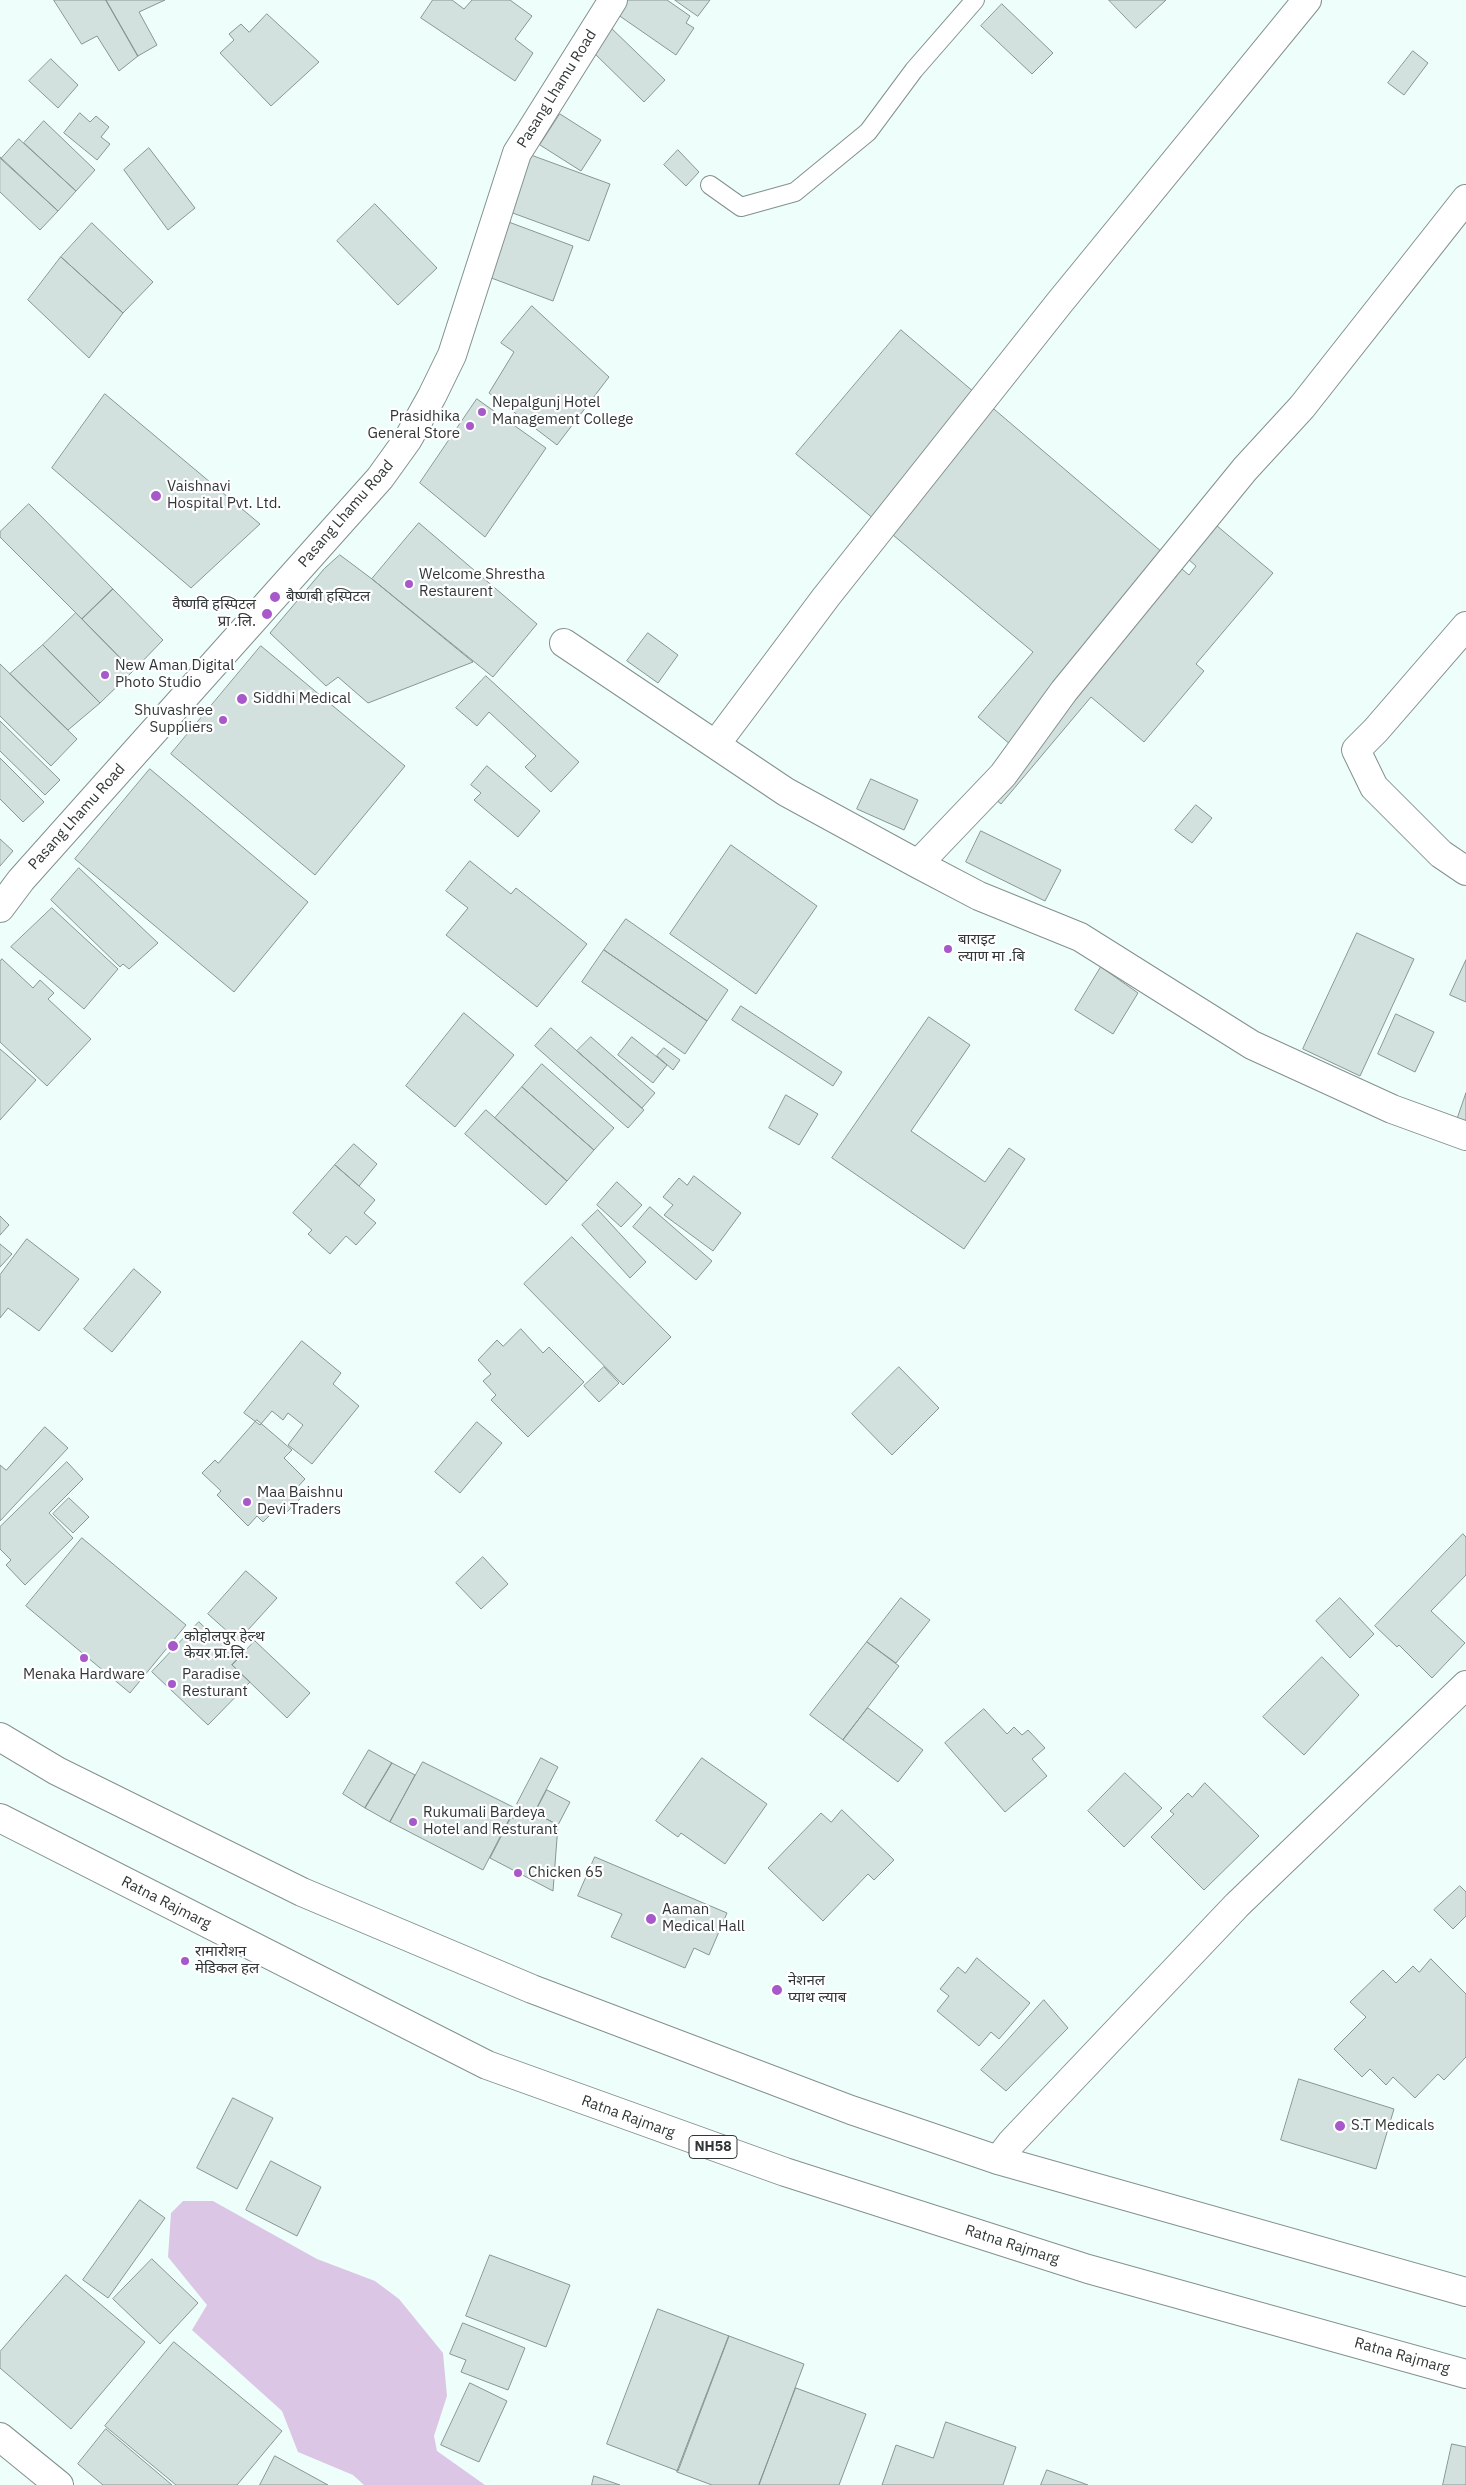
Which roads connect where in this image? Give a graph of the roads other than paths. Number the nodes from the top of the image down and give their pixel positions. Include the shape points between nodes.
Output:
1 (612, 0) edge
2 (975, 0) edge
3 (1307, 0) edge
4 (710, 185) dead end
5 (1466, 199) edge
6 (1466, 626) edge
7 (564, 643) dead end
8 (716, 744) junction
9 (918, 864) junction
10 (1466, 871) edge
11 (0, 908) edge
12 (1466, 1136) edge
13 (1466, 1685) edge
14 (0, 1738) edge
15 (0, 1818) edge
16 (998, 2160) junction
17 (1466, 2292) edge
18 (1466, 2374) edge
19 (0, 2437) edge
20 (59, 2485) edge

1 - 11 main road, Pasang Lhamu Road via 517,153 452,355 408,439 380,478 21,880
2 - 4 lane via 914,70 868,132 794,192 741,207
3 - 8 main road via 1060,302 826,597
5 - 9 main road via 1302,407 1245,470 1064,691 1003,775
6 - 10 main road via 1356,750 1374,787 1441,854
7 - 8 main road
8 - 9 main road via 786,792
9 - 12 main road via 979,896 1080,937 1252,1046 1392,1109
13 - 16 main road via 1237,1905
14 - 16 main road via 57,1771 311,1896 541,1993 851,2110
15 - 18 main road, Ratna Rajmarg / NH58 via 487,2065 784,2172 1088,2269
16 - 17 main road
19 - 20 main road

